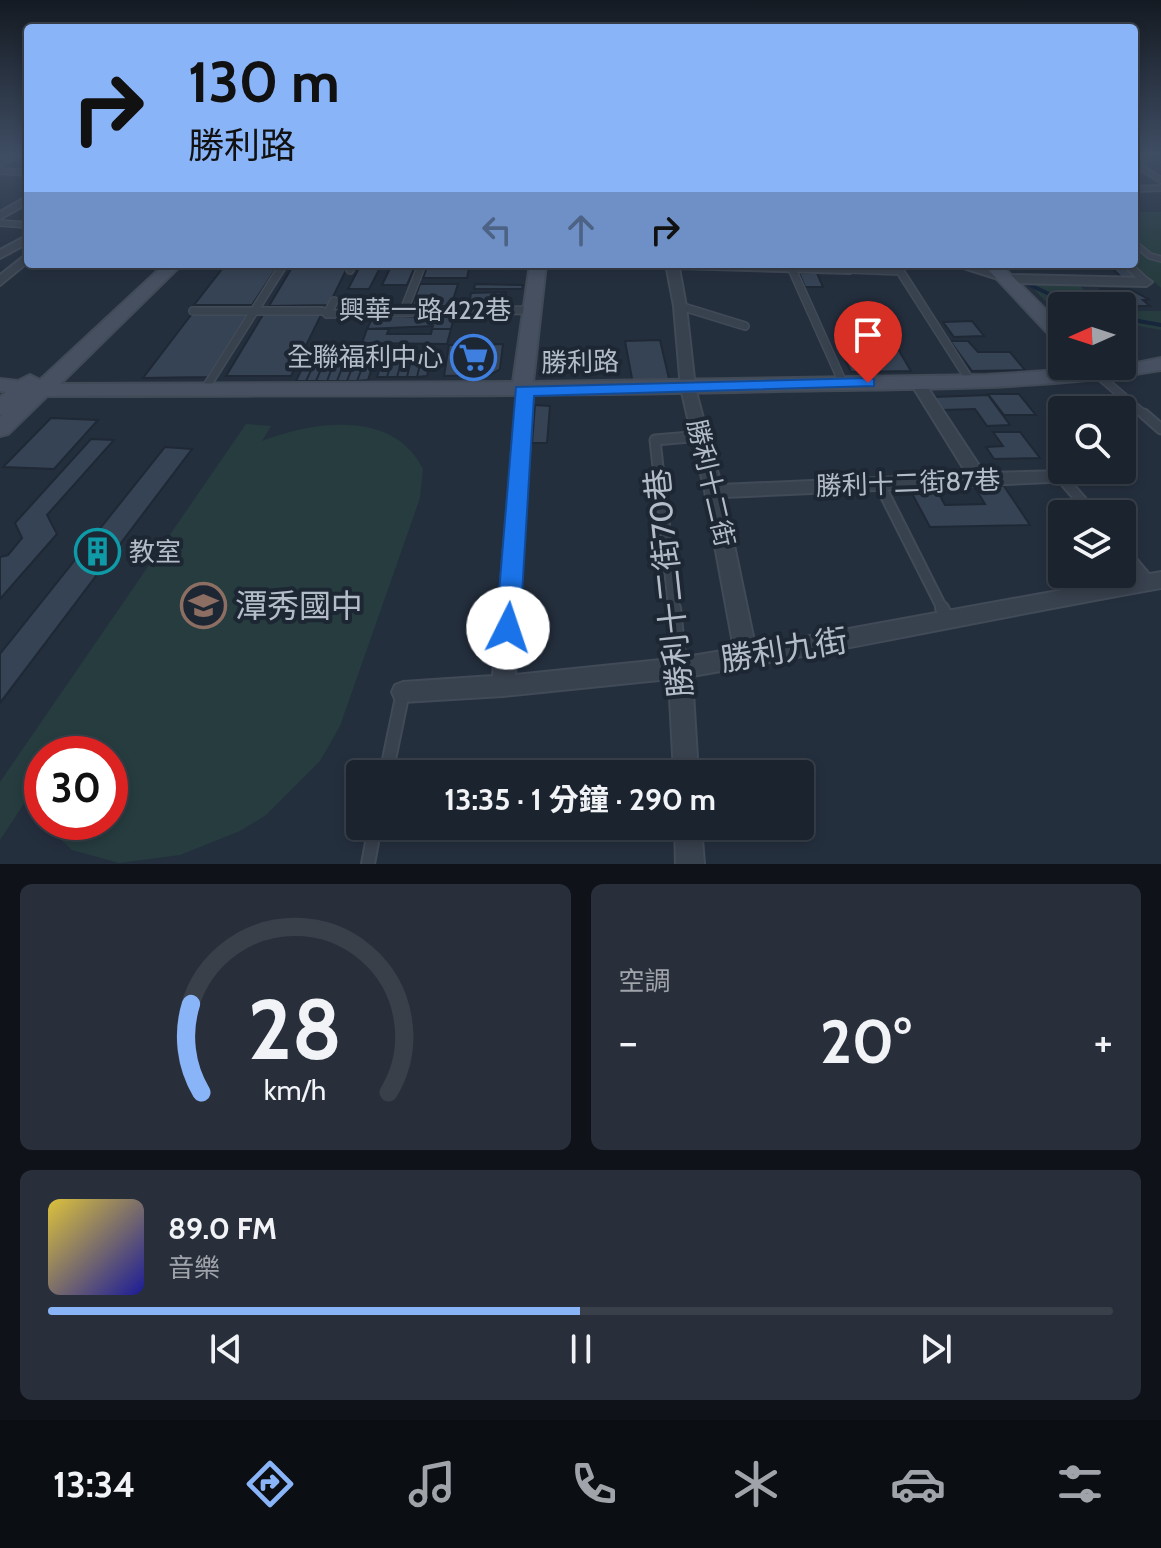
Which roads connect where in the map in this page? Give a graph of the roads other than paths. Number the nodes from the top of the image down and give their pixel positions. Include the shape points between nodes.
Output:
1 (24, 201) edge
2 (0, 216) edge
3 (0, 223) edge
4 (24, 225) edge
5 (24, 240) edge
6 (1138, 246) edge
7 (0, 255) edge
8 (1161, 259) edge
9 (24, 260) edge
10 (154, 268) edge
11 (169, 268) edge
12 (281, 268) edge
13 (420, 268) edge
14 (537, 268) edge
15 (672, 268) edge
16 (768, 268) edge
17 (820, 268) edge
18 (861, 268) edge
19 (978, 268) edge
20 (1131, 268) edge
21 (792, 269) junction
22 (1005, 273) edge
23 (0, 281) edge
24 (1146, 282) joint
25 (334, 301) dead end
26 (680, 306) junction
27 (531, 310) junction
28 (193, 311) dead end
29 (253, 311) junction
30 (322, 311) dead end
31 (403, 313) junction
32 (1048, 321) edge
33 (745, 326) dead end
34 (1161, 364) edge
35 (1136, 366) edge
36 (1048, 374) edge
37 (1105, 380) edge
38 (917, 382) junction
39 (971, 382) junction
40 (843, 383) junction
41 (0, 385) edge
42 (34, 388) junction
43 (688, 388) junction
44 (205, 389) junction
45 (522, 391) junction
46 (0, 408) edge
47 (0, 429) edge
48 (1161, 429) edge
49 (703, 436) junction
50 (1048, 477) edge
51 (980, 480) junction
52 (879, 483) junction
53 (1067, 484) edge
54 (714, 491) junction
55 (1081, 500) edge
56 (1136, 563) edge
57 (1155, 581) edge
58 (947, 618) junction
59 (746, 655) junction
60 (680, 668) junction
61 (503, 686) junction
62 (403, 692) joint
63 (389, 760) edge
64 (685, 760) edge
65 (372, 840) edge
66 (689, 840) edge
67 (368, 864) edge
68 (690, 864) edge

1 - 2 street
3 - 4 lane
5 - 7 street
6 - 8 lane
9 - 23 street
10 - 42 street
11 - 42 street
12 - 29 lane
13 - 31 lane
14 - 27 street
15 - 26 street, 勝利十二街
16 - 21 street
17 - 21 street
18 - 39 lane via 900,271
19 - 22 street
20 - 24 lane
21 - 40 lane
22 - 24 street
22 - 32 street
25 - 31 lane, 興華一路422巷 via 327,314
26 - 33 lane
26 - 43 street, 勝利十二街
27 - 31 lane, 興華一路422巷
27 - 45 street
28 - 29 lane
29 - 30 lane
29 - 44 lane
34 - 35 street, 勝利路
36 - 39 street, 勝利路
37 - 48 lane
38 - 39 street, 勝利路
38 - 40 street, 勝利路
38 - 51 street
40 - 43 street, 勝利路
41 - 42 street, 勝利路
42 - 44 street, 勝利路
42 - 46 street
42 - 47 street
43 - 45 street, 勝利路
43 - 49 street, 勝利十二街
44 - 45 street, 勝利路
45 - 61 street
49 - 54 street, 勝利十二街
49 - 60 lane, 勝利十二街70巷 via 655,440
50 - 51 street, 勝利十二街87巷
51 - 52 street, 勝利十二街87巷
52 - 54 street, 勝利十二街87巷
52 - 58 lane
53 - 55 lane
54 - 59 street, 勝利十二街
56 - 57 lane
57 - 58 street, 勝利九街
58 - 59 street, 勝利九街
59 - 60 street, 勝利九街
60 - 61 street, 勝利九街
60 - 64 street, 勝利十二街70巷
61 - 62 street, 勝利九街
62 - 63 lane
65 - 67 lane
66 - 68 street

